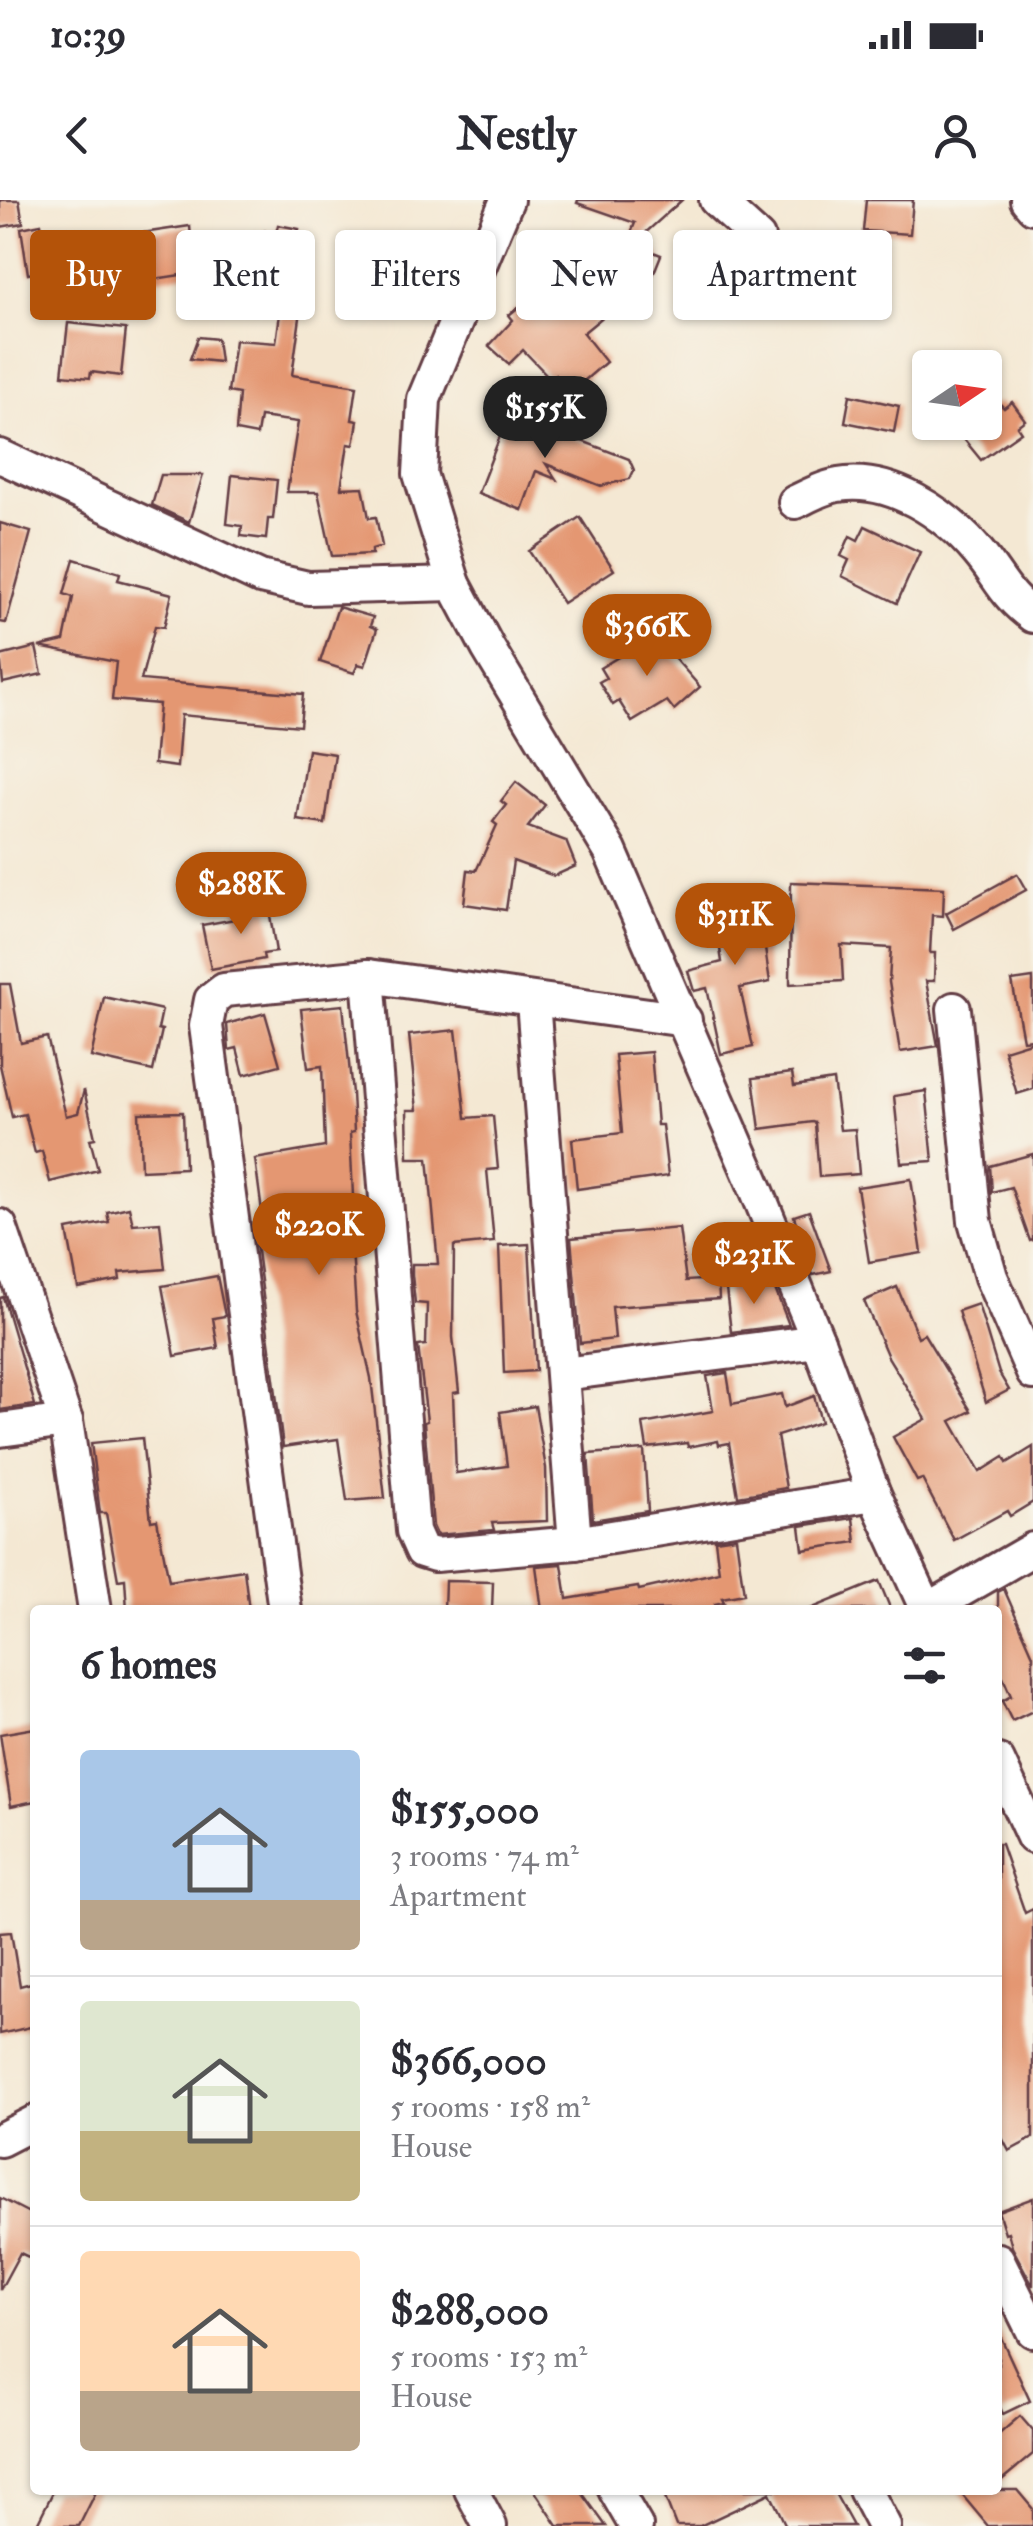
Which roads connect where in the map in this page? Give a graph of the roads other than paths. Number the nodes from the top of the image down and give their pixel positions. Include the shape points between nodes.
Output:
1 (507, 200) edge
2 (716, 200) edge
3 (1027, 200) edge
4 (1033, 207) edge
5 (749, 230) edge
6 (0, 456) edge
7 (795, 502) dead end
8 (454, 584) junction
9 (1033, 616) edge
10 (368, 976) junction
11 (533, 1001) junction
12 (954, 1008) dead end
13 (685, 1020) junction
14 (0, 1226) edge
15 (818, 1341) junction
16 (1033, 1372) edge
17 (563, 1374) junction
18 (66, 1421) junction
19 (0, 1430) edge
20 (874, 1494) junction
21 (575, 1543) junction
22 (1033, 1549) edge
23 (94, 1605) edge
24 (284, 1605) edge
25 (924, 1605) edge
26 (935, 1605) edge
27 (1002, 1771) edge
28 (1033, 1837) edge
29 (30, 2125) edge
30 (0, 2140) edge
31 (1002, 2268) edge
32 (1033, 2331) edge
33 (474, 2495) edge
34 (619, 2495) edge
35 (868, 2495) edge
36 (490, 2526) edge
37 (636, 2526) edge
38 (884, 2526) edge

1 - 8 street via 424,399 420,474
2 - 5 street
3 - 4 street
6 - 8 street via 260,577 308,588
7 - 9 street via 836,485 868,484 930,506 978,552 1010,600
8 - 13 street via 610,851
10 - 11 street
10 - 21 street via 413,1531 422,1551 435,1555
10 - 24 street via 224,990 211,1000 206,1026
11 - 13 street
11 - 17 street
12 - 16 street via 975,1220
13 - 15 street
14 - 18 street
15 - 17 street
15 - 20 street
17 - 21 street
18 - 19 street
18 - 23 street
20 - 21 street
20 - 25 street
22 - 26 street
27 - 28 street
29 - 30 street
31 - 32 street
33 - 36 street
34 - 37 street
35 - 38 street

